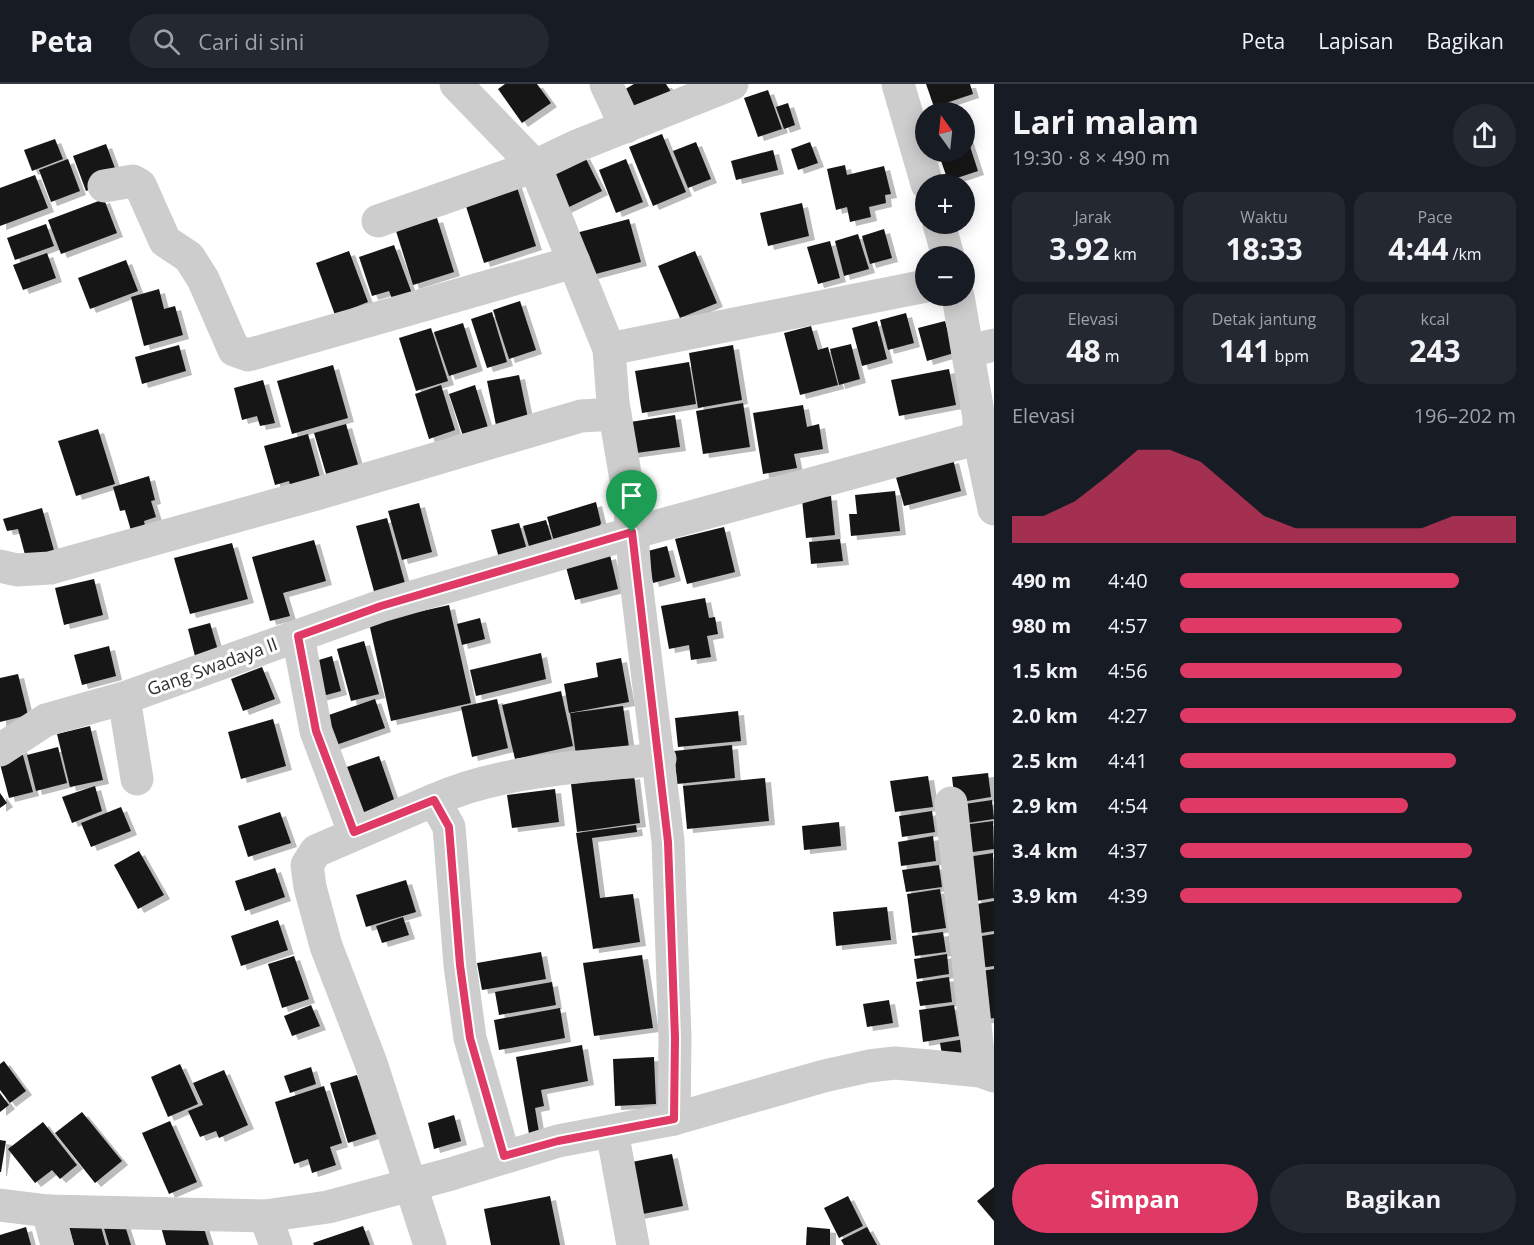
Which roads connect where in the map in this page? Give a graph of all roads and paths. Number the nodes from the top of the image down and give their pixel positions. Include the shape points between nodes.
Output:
1 (456, 84) edge
2 (606, 84) edge
3 (732, 84) edge
4 (898, 84) edge
5 (674, 94) edge
6 (626, 127) junction
7 (535, 166) junction
8 (924, 174) edge
9 (104, 186) dead end
10 (378, 221) dead end
11 (574, 262) junction
12 (915, 288) edge
13 (962, 306) edge
14 (981, 348) edge
15 (609, 349) junction
16 (615, 414) junction
17 (980, 438) junction
18 (994, 509) edge
19 (632, 532) junction
20 (0, 566) edge
21 (298, 636) junction
22 (123, 698) junction
23 (1, 747) edge
24 (660, 759) junction
25 (137, 779) dead end
26 (434, 800) junction
27 (951, 803) dead end
28 (354, 832) junction
29 (987, 1073) edge
30 (674, 1119) junction
31 (612, 1131) junction
32 (504, 1156) junction
33 (410, 1183) junction
34 (0, 1205) edge
35 (48, 1211) junction
36 (271, 1230) edge
37 (57, 1245) edge
38 (430, 1245) edge
39 (633, 1245) edge

1 - 7 street
2 - 6 street
3 - 5 street
4 - 8 street
5 - 6 street
6 - 7 street
7 - 10 street
7 - 11 street
9 - 11 street via 133,181 140,184 165,241 189,257 203,279 234,350 248,355
11 - 15 street
12 - 15 street
13 - 14 street
14 - 17 street
15 - 16 street
16 - 19 street
16 - 20 street via 580,416 50,568 17,570
17 - 18 street
17 - 19 street, Gang Swadaya II
19 - 21 street, Gang Swadaya II via 381,606
19 - 24 street
21 - 22 street, Gang Swadaya II
21 - 28 street via 316,731
22 - 23 street, Gang Swadaya II via 46,720
22 - 25 street
24 - 26 street via 484,781
24 - 30 street via 668,842
26 - 28 street
26 - 32 street via 449,827 470,1038
27 - 29 street
28 - 33 street via 316,851 307,865 309,887
29 - 30 street via 895,1063 869,1066
30 - 31 street
31 - 32 street
31 - 39 street
32 - 33 street
33 - 36 street via 328,1207
33 - 38 street
34 - 35 street
35 - 36 street
35 - 37 street

